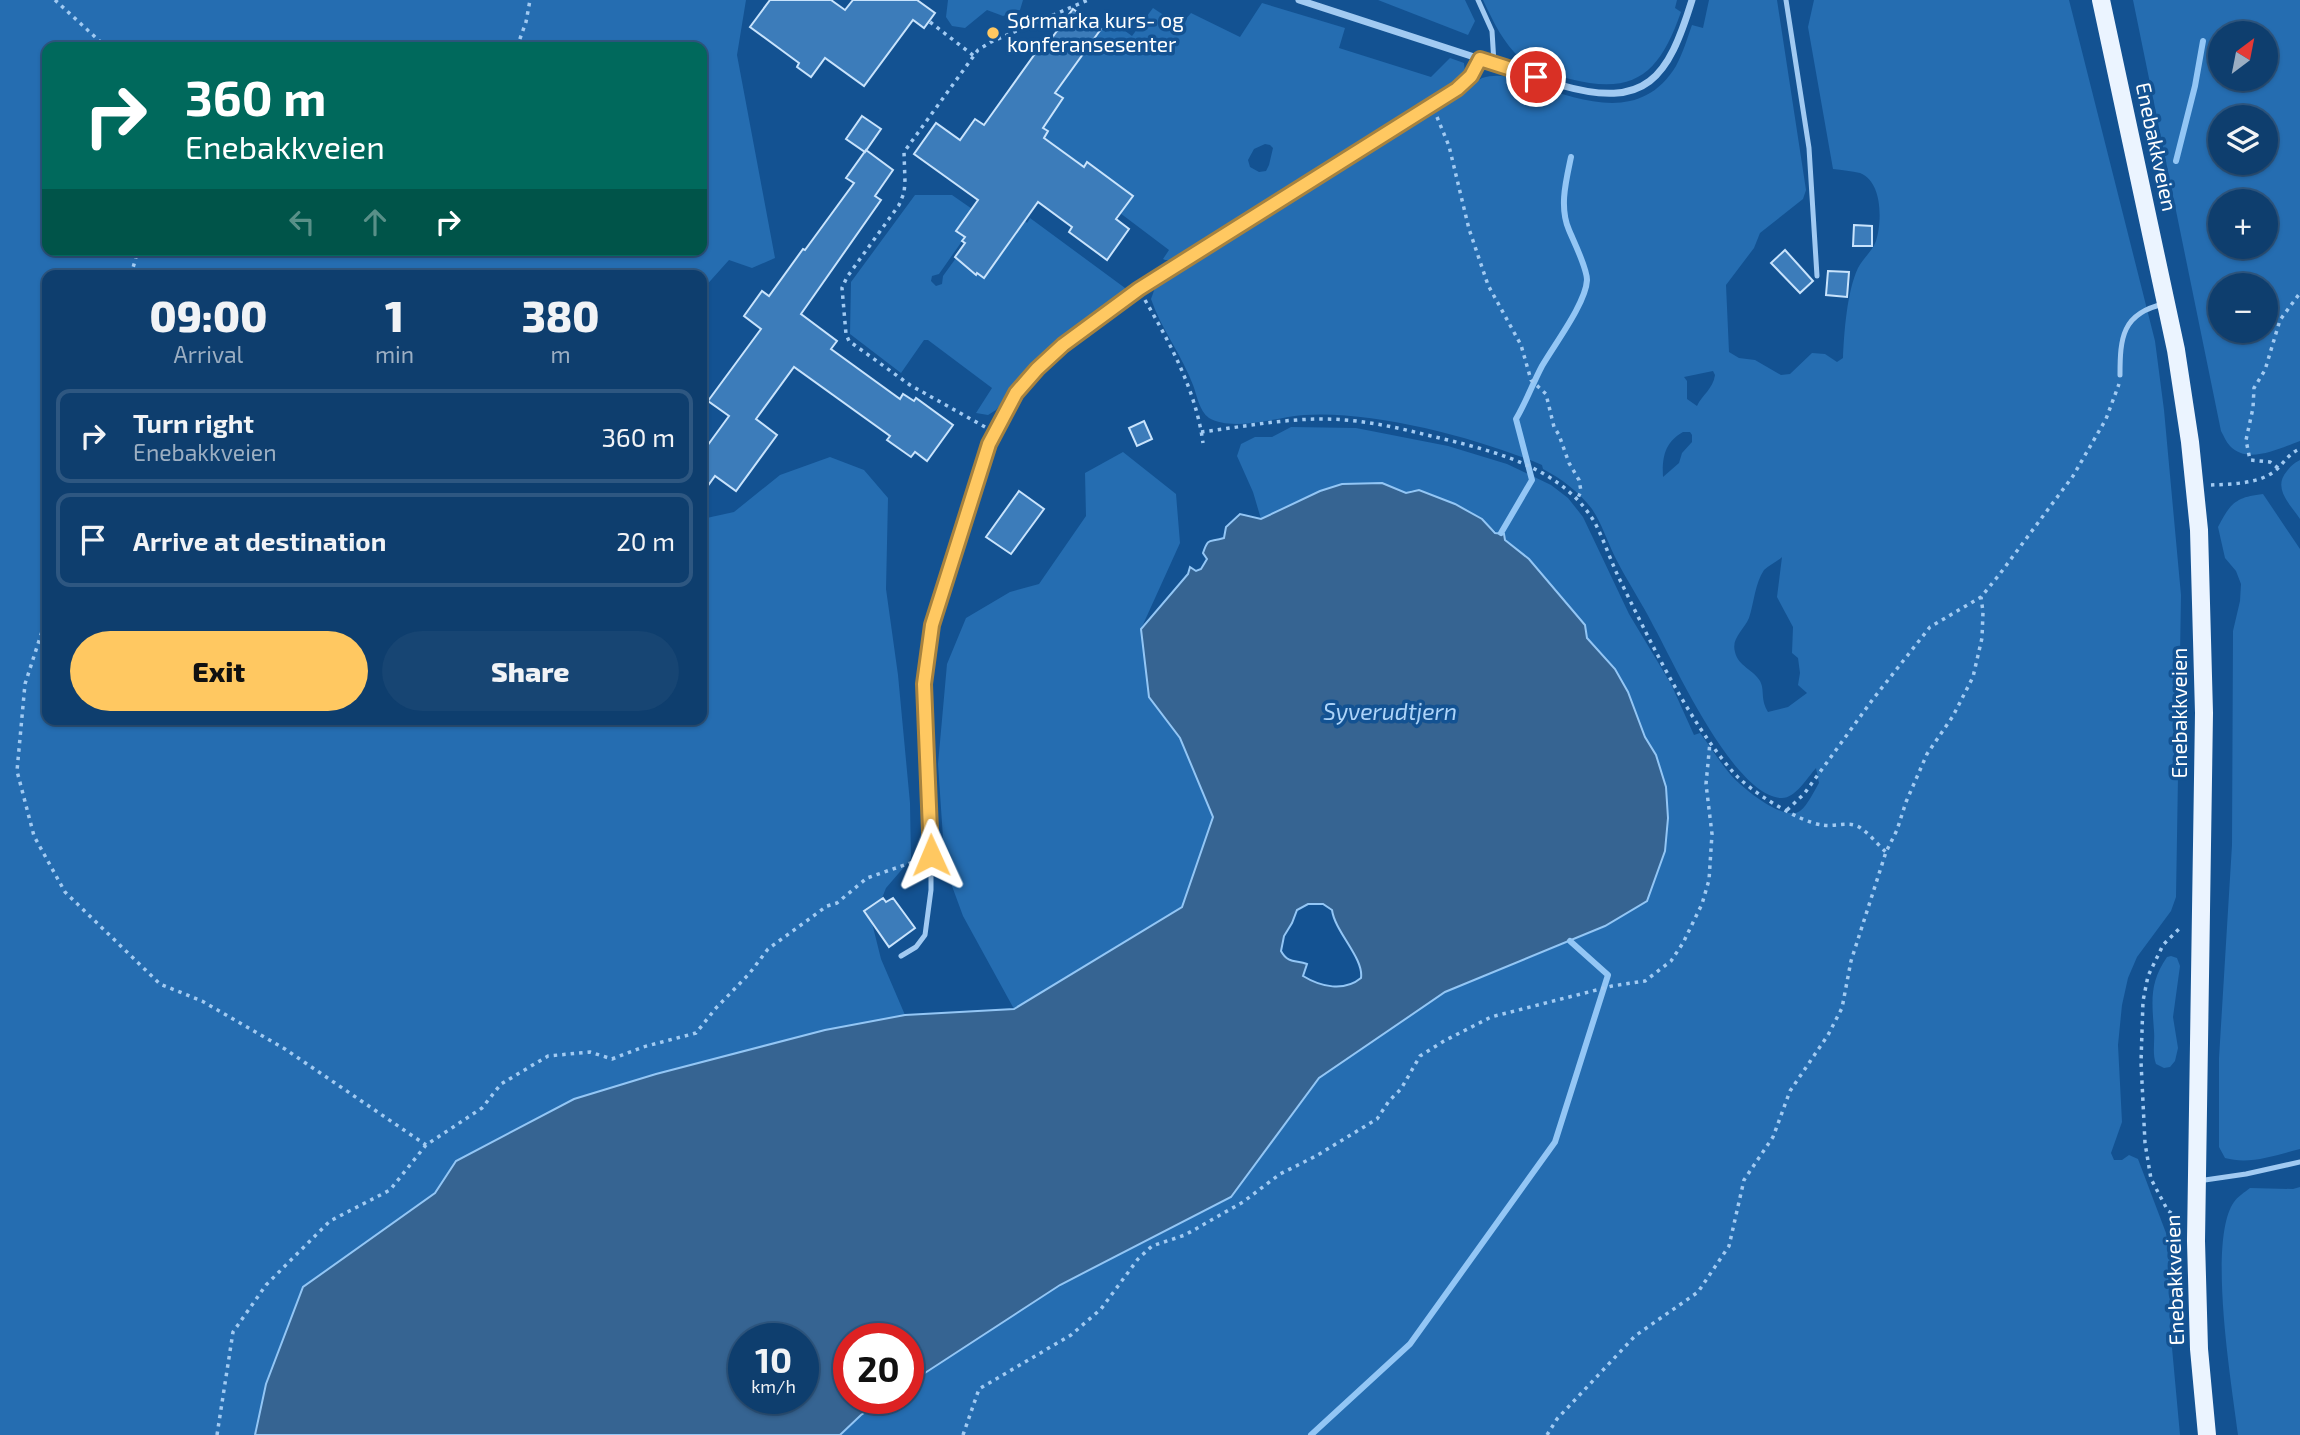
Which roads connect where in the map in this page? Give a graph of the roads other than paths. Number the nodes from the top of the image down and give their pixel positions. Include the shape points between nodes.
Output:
1 (1299, 0) edge
2 (1478, 0) edge
3 (1692, 0) edge
4 (1786, 0) edge
5 (2101, 0) edge
6 (1480, 59) junction
7 (1494, 63) junction
8 (1817, 276) dead end
9 (2167, 303) junction
10 (2120, 375) road end
11 (901, 956) dead end
12 (2300, 1162) edge
13 (2195, 1181) junction
14 (2207, 1435) edge

1 - 6 street
2 - 7 lane via 1492,31
3 - 7 street via 1668,62 1633,90 1588,92
4 - 8 lane via 1809,148
5 - 9 main road, Enebakkveien
6 - 7 street
6 - 11 lane via 1465,83 1084,328 1016,393 995,431 939,597 929,644 924,684 931,890 925,935
9 - 10 lane via 2140,312 2127,326 2121,342
9 - 13 main road, Enebakkveien via 2195,486 2203,646
12 - 13 lane
13 - 14 main road, Enebakkveien

